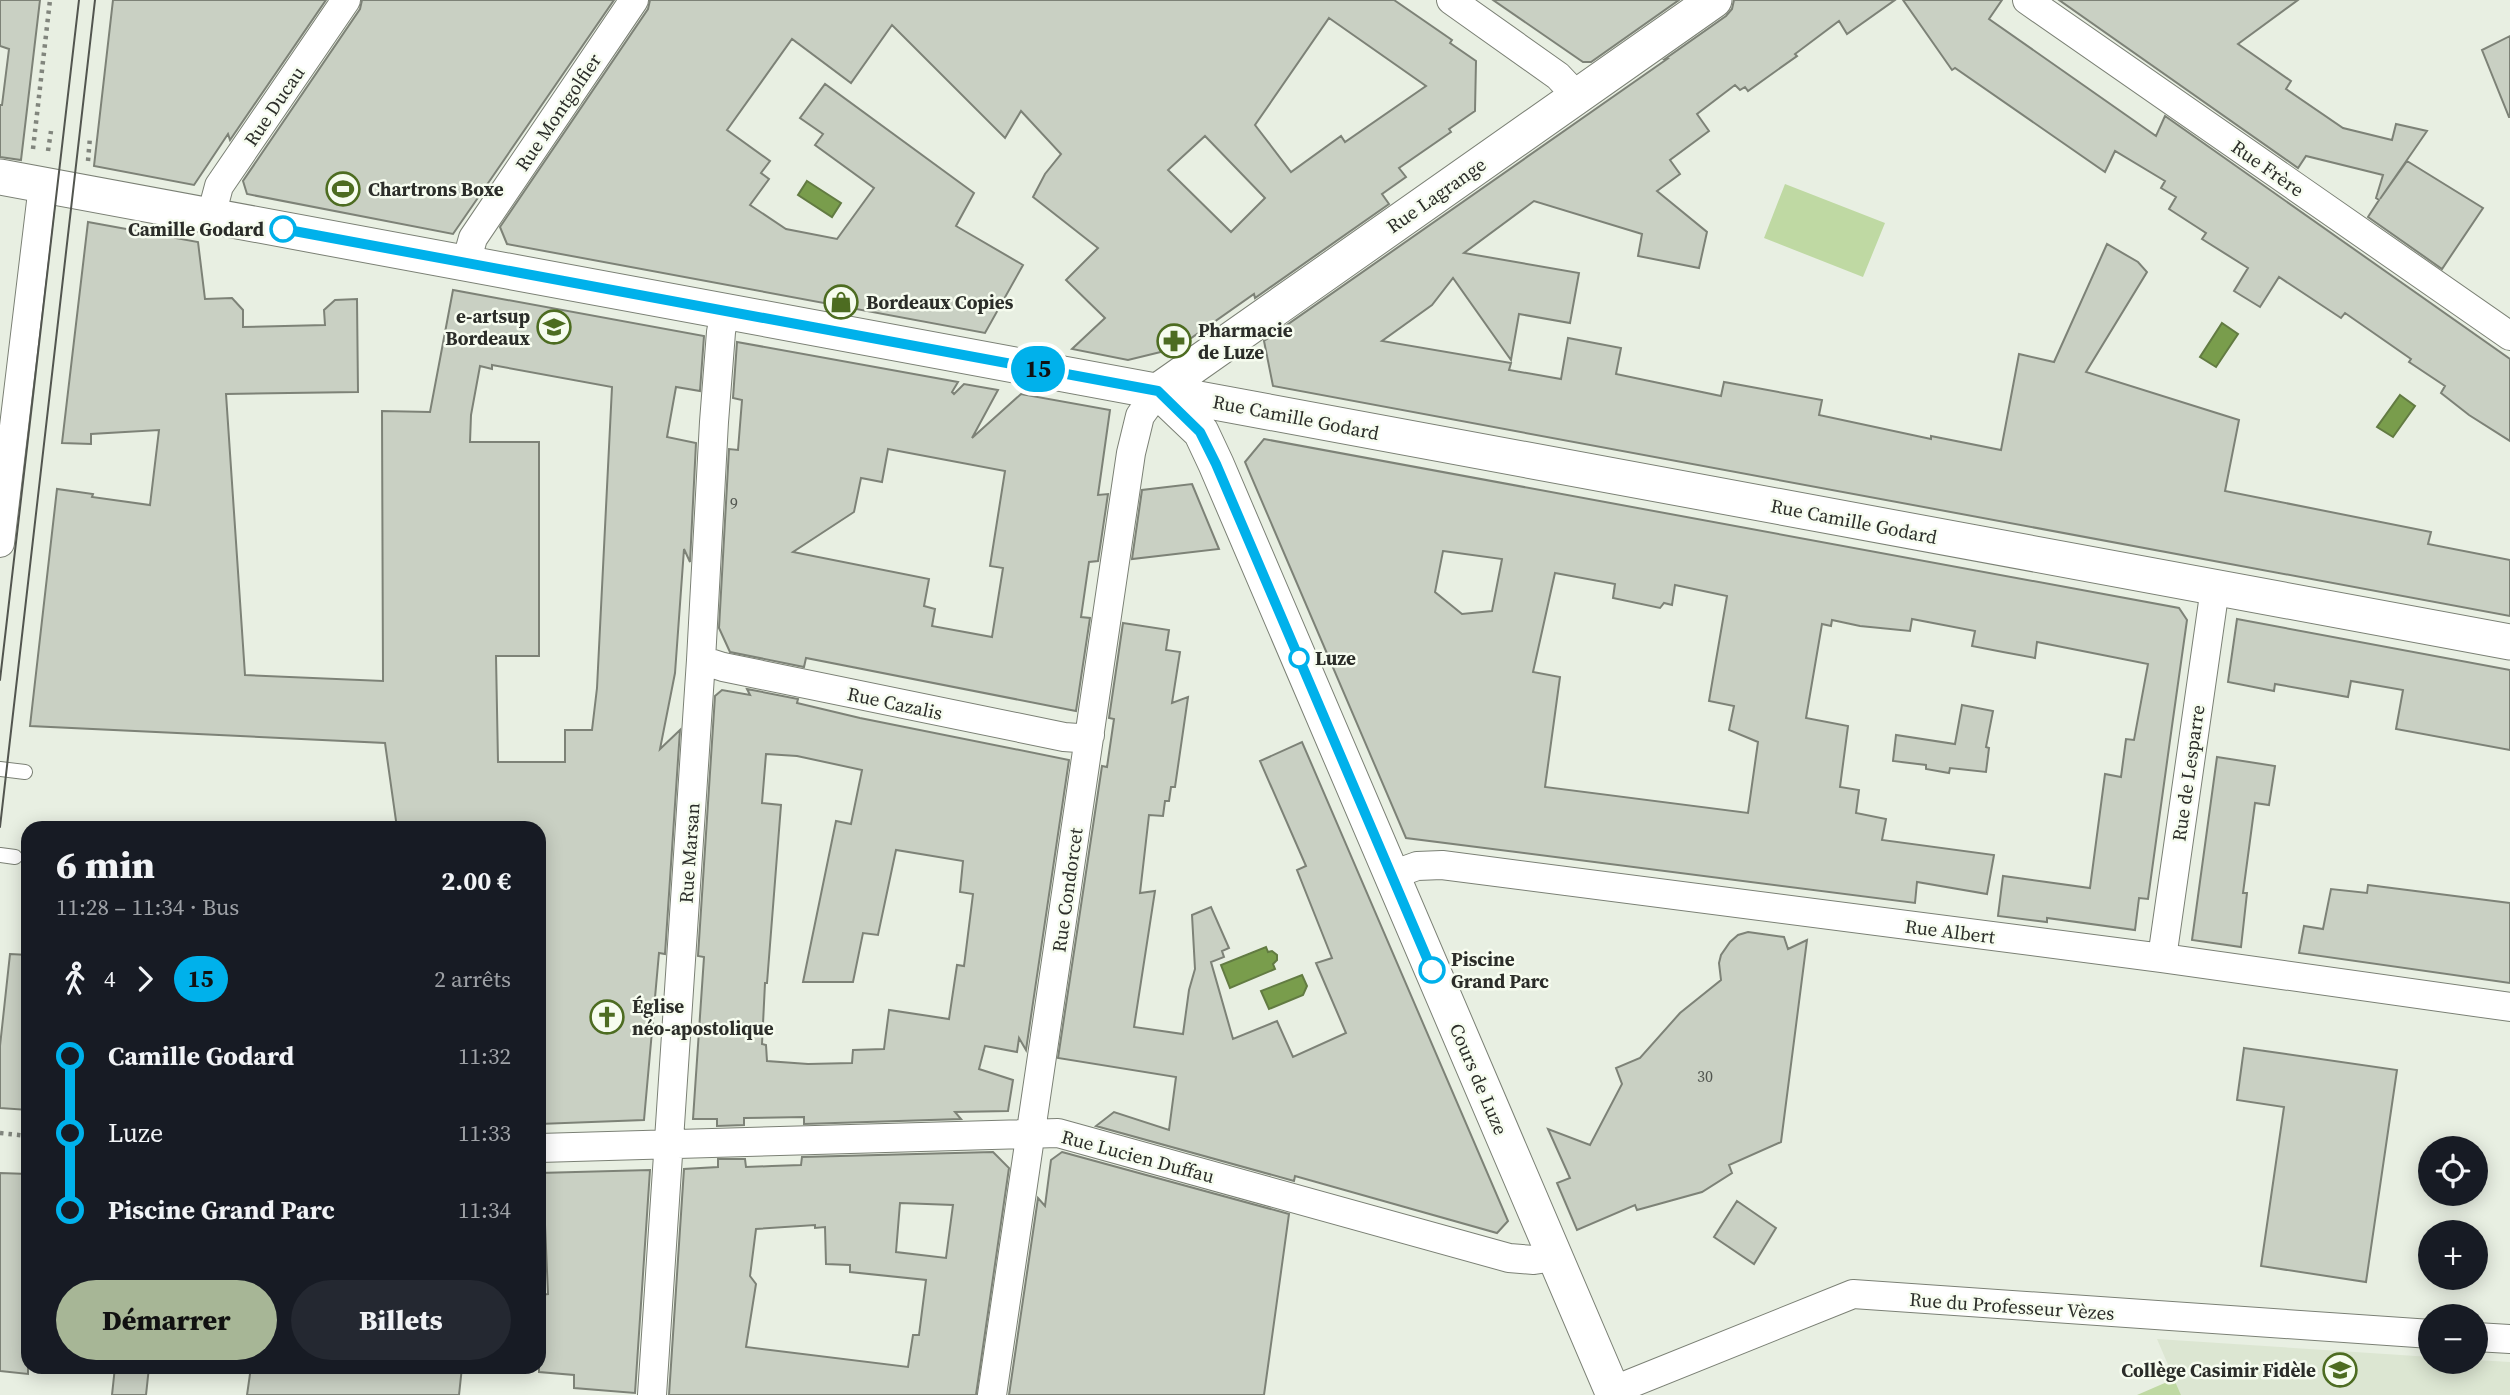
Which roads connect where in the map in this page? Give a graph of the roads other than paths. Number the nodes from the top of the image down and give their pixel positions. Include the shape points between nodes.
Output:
1 (346, 0) edge
2 (634, 0) edge
3 (1714, 0) edge
4 (2027, 0) edge
5 (1457, 2) edge
6 (1577, 96) junction
7 (41, 166) junction
8 (0, 177) edge
9 (211, 216) junction
10 (466, 263) junction
11 (725, 311) junction
12 (2510, 336) edge
13 (1158, 391) junction
14 (0, 543) edge
15 (2215, 588) junction
16 (2510, 642) edge
17 (701, 660) junction
18 (1090, 735) junction
19 (0, 769) edge
20 (25, 772) dead end
21 (0, 856) edge
22 (15, 857) dead end
23 (1392, 875) junction
24 (2162, 958) junction
25 (2510, 1007) edge
26 (1030, 1133) junction
27 (670, 1144) junction
28 (546, 1148) edge
29 (1554, 1257) junction
30 (2418, 1333) edge
31 (2488, 1338) edge
32 (2510, 1339) edge
33 (1613, 1393) edge
34 (652, 1395) edge
35 (992, 1395) edge

1 - 9 street, Rue Ducau via 219,186
2 - 10 street, Rue Montgolfier via 473,238
3 - 6 street, Rue Lagrange
4 - 12 street, Rue Frère
5 - 6 street via 1559,76
6 - 13 street, Rue Lagrange
7 - 8 street, Rue Camille Godard
7 - 9 street, Rue Camille Godard
7 - 14 street
9 - 10 street, Rue Camille Godard
10 - 11 street, Rue Camille Godard
11 - 13 street, Rue Camille Godard
11 - 17 street, Rue Marsan
13 - 15 street, Rue Camille Godard
13 - 18 street, Rue Condorcet via 1140,416 1131,453
13 - 23 street, Cours de Luze via 1200,432 1216,464
15 - 16 street, Rue Camille Godard
15 - 24 street, Rue de Lesparre
17 - 18 street, Rue Cazalis via 1064,737
17 - 27 street, Rue Marsan
18 - 26 street, Rue Condorcet
19 - 20 lane
21 - 22 lane
23 - 24 street, Rue Albert via 1417,866 1442,865
23 - 29 street, Cours de Luze
24 - 25 street, Rue Albert
26 - 27 street, Rue Lucien Duffau
26 - 29 street, Rue Lucien Duffau via 1058,1133 1509,1258
26 - 35 street, Rue Condorcet
27 - 28 street, Rue Lucien Duffau
27 - 34 street, Rue Marsan
29 - 33 street, Cours de Luze
30 - 33 street, Rue du Professeur Vèzes via 1853,1294
31 - 32 street

